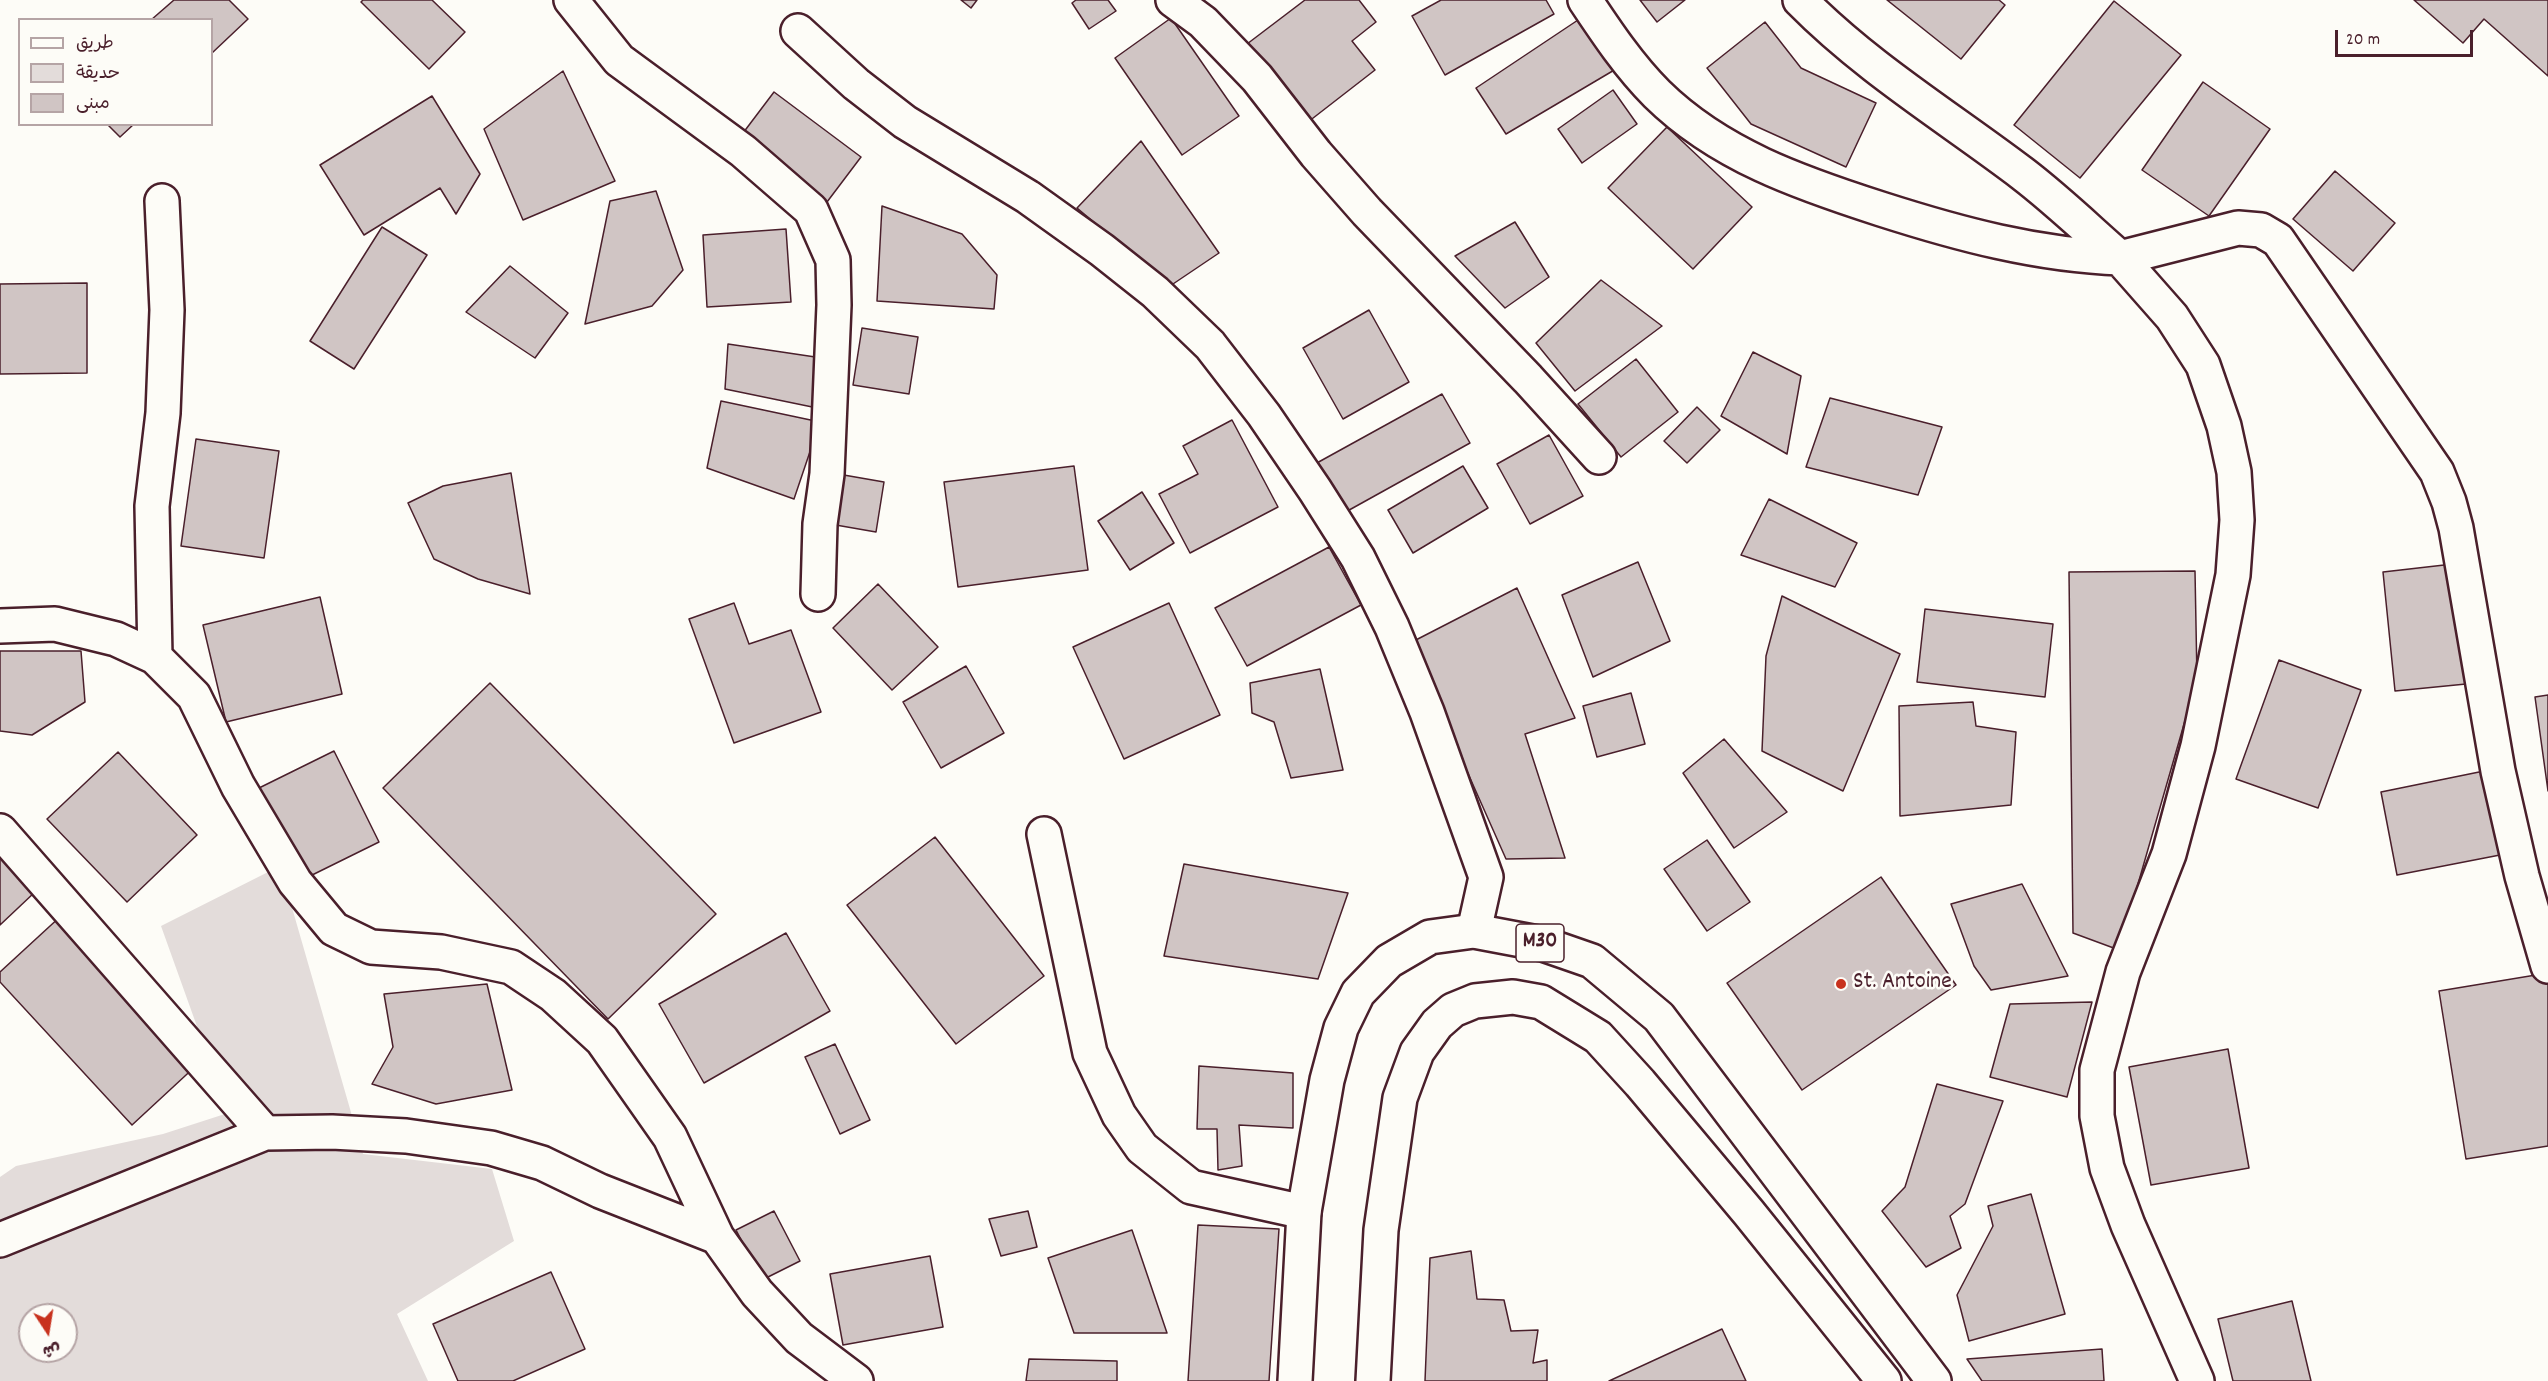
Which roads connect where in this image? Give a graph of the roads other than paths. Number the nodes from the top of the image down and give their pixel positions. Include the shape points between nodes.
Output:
1 (571, 0) edge
2 (1173, 0) edge
3 (1585, 0) edge
4 (1800, 0) edge
5 (798, 30) dead end
6 (162, 201) dead end
7 (2120, 258) junction
8 (1599, 457) dead end
9 (818, 594) dead end
10 (0, 626) edge
11 (155, 657) junction
12 (0, 831) edge
13 (1044, 834) dead end
14 (1474, 931) junction
15 (2548, 966) edge
16 (265, 1133) junction
17 (1304, 1212) junction
18 (717, 1236) junction
19 (0, 1240) edge
20 (856, 1381) edge
21 (1295, 1381) edge
22 (1373, 1381) edge
23 (1884, 1381) edge
24 (1934, 1381) edge
25 (2197, 1381) edge

1 - 9 main road via 619,60 742,151 811,210 833,260 828,451
2 - 8 main road via 1203,21 1257,78 1367,212
3 - 7 main road via 1623,55 1658,94 1721,143 1754,163 1945,230 2028,249
4 - 7 main road via 1870,64 2024,175
5 - 14 main road via 856,84 905,122 1028,197 1155,292 1210,345 1263,415 1358,558 1428,712 1486,877
6 - 11 main road via 167,310 163,413 152,506
7 - 15 main road via 2238,228 2261,230 2278,240 2437,472 2456,528 2498,771
7 - 25 main road via 2172,317 2203,364 2224,426 2234,472 2237,519 2233,575 2198,746 2169,854 2123,972 2097,1070 2097,1116 2107,1168
10 - 11 main road via 55,624 116,639
11 - 18 main road via 194,696 238,786 295,882 334,929 371,947 441,952 511,967 553,995 602,1040 670,1137
12 - 16 main road
13 - 17 main road via 1090,1053 1119,1115 1142,1148 1191,1187
14 - 17 main road, M30 via 1430,937 1389,961 1358,993 1341,1028 1327,1080
14 - 24 main road, M30 via 1543,944 1592,961 1659,1017
16 - 18 main road via 406,1136 491,1148 542,1163 600,1191
16 - 19 main road
17 - 21 main road, M30
18 - 20 main road via 757,1293 799,1338
22 - 23 main road, M30 via 1381,1230 1400,1098 1417,1052 1437,1024 1453,1010 1475,1001 1513,997 1541,1002 1598,1037 1742,1204

